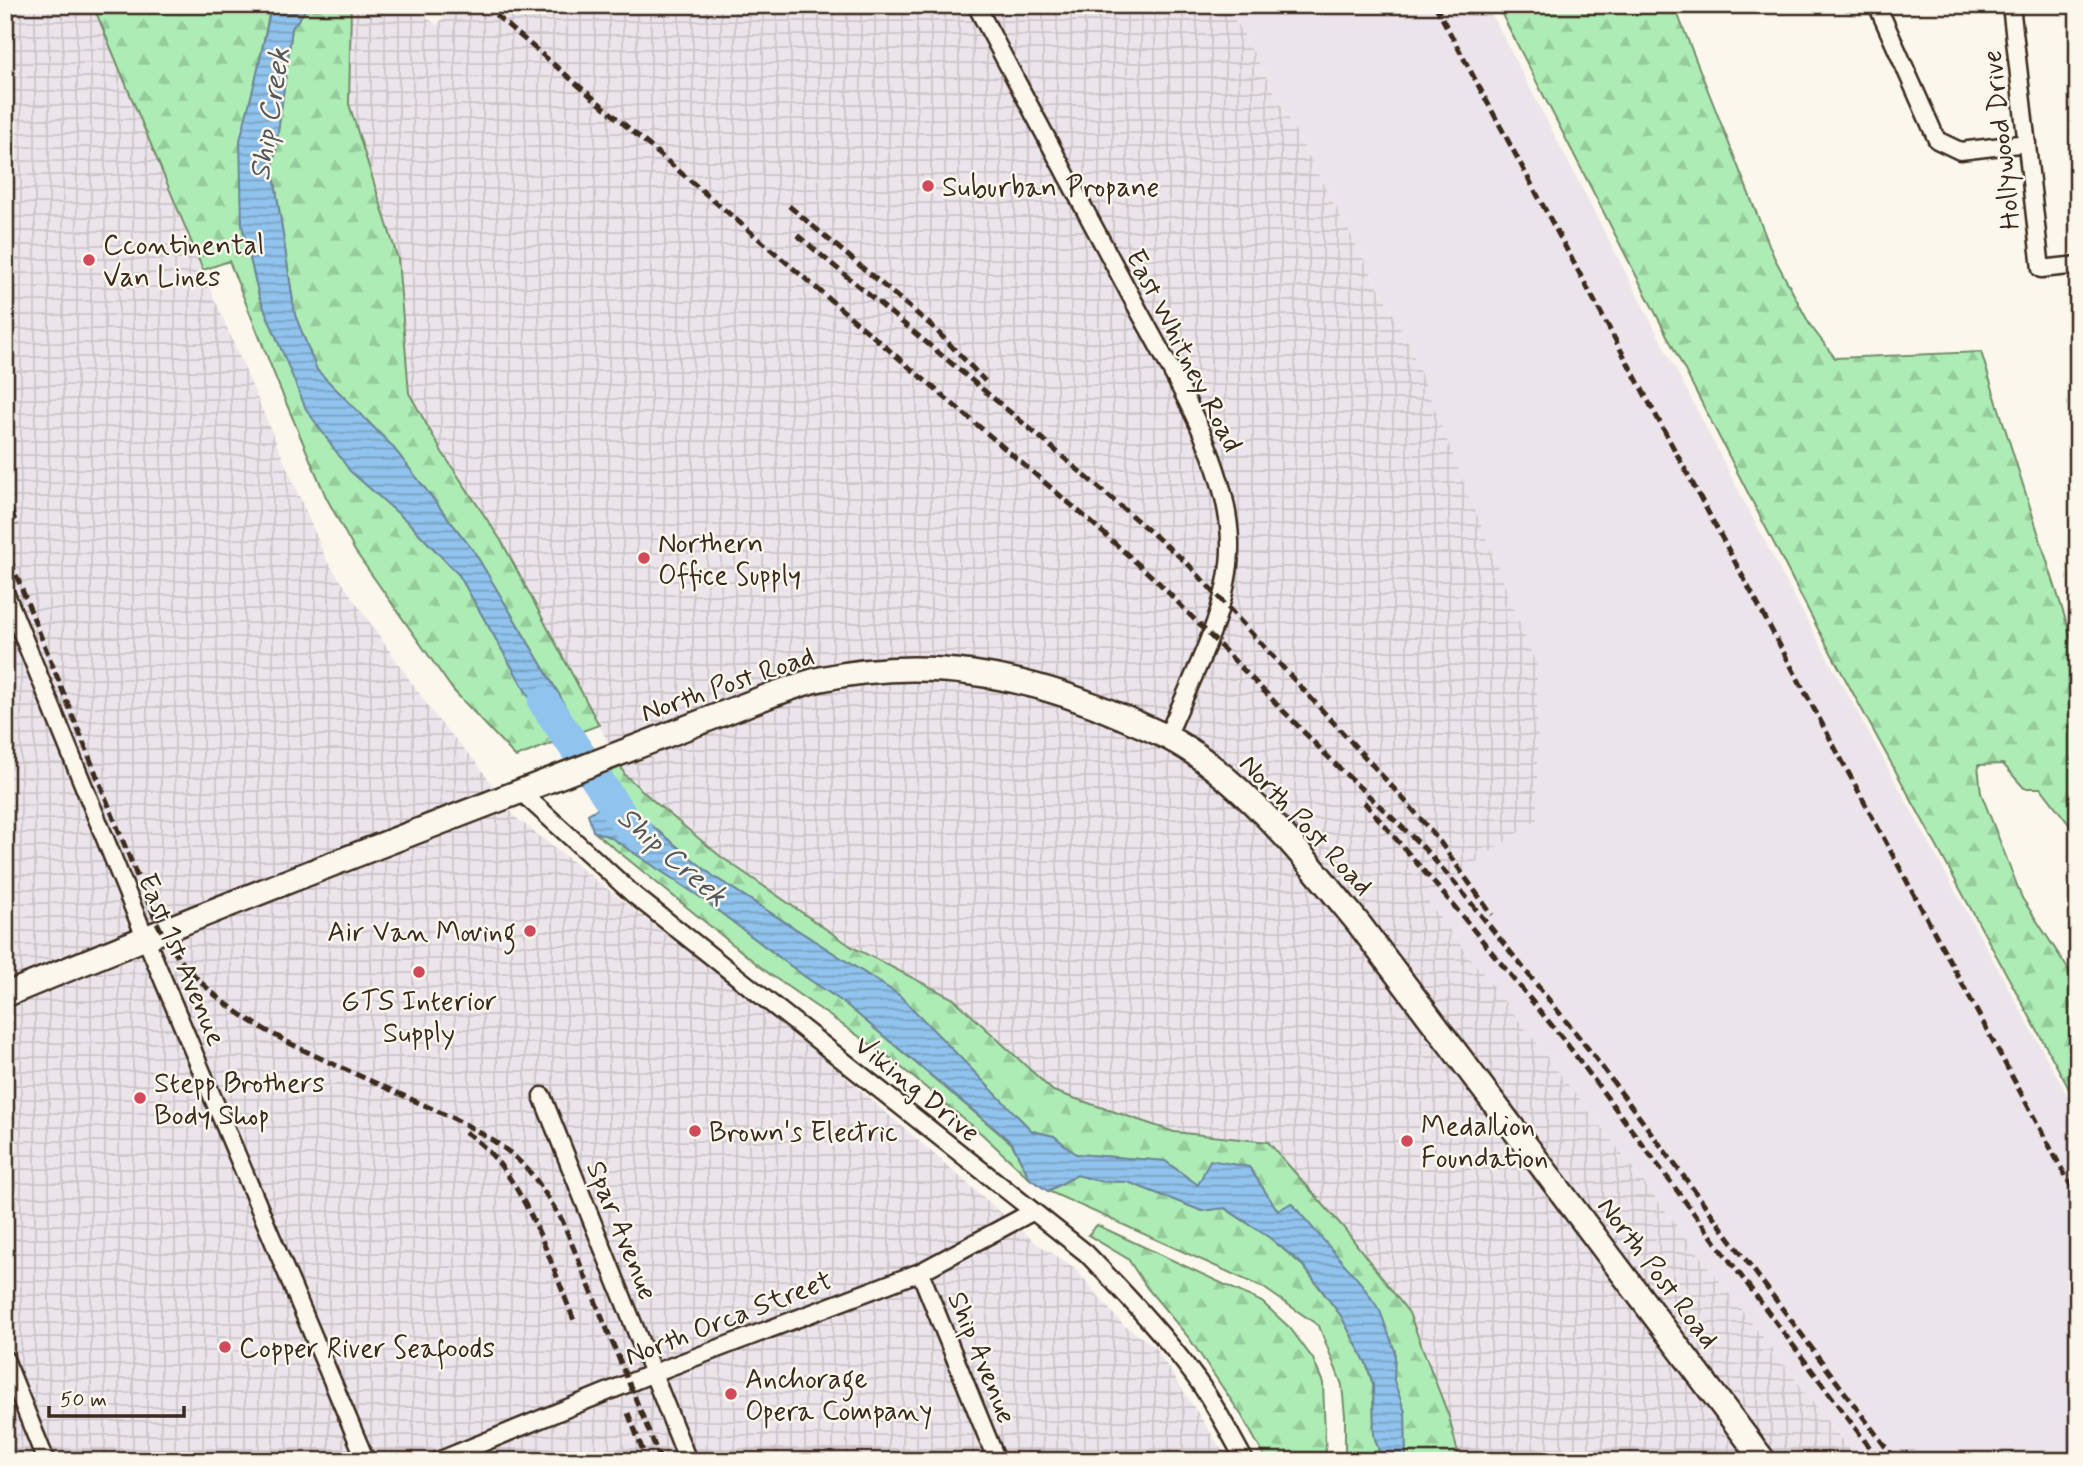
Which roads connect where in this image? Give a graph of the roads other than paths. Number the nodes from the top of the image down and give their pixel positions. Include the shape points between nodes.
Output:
1 (976, 5) edge
2 (1877, 5) edge
3 (2011, 5) edge
4 (2027, 143) junction
5 (2078, 265) edge
6 (5, 592) edge
7 (1167, 737) junction
8 (520, 791) junction
9 (145, 937) junction
10 (5, 995) edge
11 (542, 1096) dead end
12 (1032, 1212) junction
13 (920, 1272) junction
14 (5, 1359) edge
15 (652, 1374) junction
16 (46, 1461) edge
17 (366, 1461) edge
18 (438, 1461) edge
19 (688, 1461) edge
20 (997, 1461) edge
21 (1245, 1461) edge
22 (1764, 1461) edge

1 - 7 street, East Whitney Road via 1182,393 1219,475 1228,511 1228,575 1223,600
2 - 4 street via 1937,140 1960,151
3 - 4 street, Hollywood Drive
4 - 5 street, Hollywood Drive via 2041,269
6 - 9 street, East 1st Avenue
7 - 8 street, North Post Road via 1070,695 1018,680 974,673 874,671 814,681 771,695
7 - 22 street, North Post Road via 1240,790 1313,867
8 - 9 street, North Post Road
8 - 12 street, Viking Drive via 634,895
9 - 10 street, North Post Road
9 - 17 street, East 1st Avenue
11 - 15 street, Spar Avenue
12 - 13 street, North Orca Street
12 - 21 street, Viking Drive via 1086,1253 1129,1298 1190,1370
13 - 15 street, North Orca Street
13 - 20 street, Ship Avenue
14 - 16 street
15 - 18 street, North Orca Street
15 - 19 street, Spar Avenue

